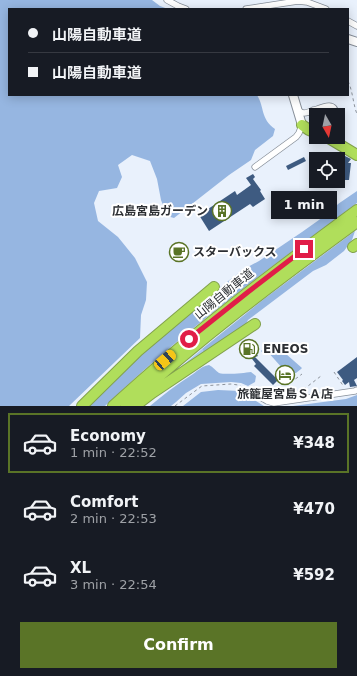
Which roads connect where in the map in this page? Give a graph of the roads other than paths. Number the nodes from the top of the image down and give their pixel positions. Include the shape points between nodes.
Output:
1 (167, 0) edge
2 (183, 8) edge
3 (252, 8) edge
4 (323, 8) edge
5 (293, 96) edge
6 (319, 108) edge
7 (334, 108) edge
8 (298, 110) junction
9 (309, 111) edge
10 (302, 125) junction
11 (309, 128) edge
12 (345, 143) edge
13 (339, 144) edge
14 (357, 150) edge
15 (357, 154) edge
16 (255, 167) dead end
17 (357, 210) edge
18 (357, 222) edge
19 (214, 287) dead end
20 (254, 324) dead end
21 (357, 390) edge
22 (257, 395) road end
23 (82, 406) edge
24 (113, 406) edge
25 (126, 406) edge
26 (135, 406) edge

1 - 2 street
3 - 4 street via 298,1
5 - 8 street
6 - 7 street
8 - 9 street via 304,113
8 - 10 street
10 - 11 highway
10 - 16 street via 296,137
12 - 14 highway
13 - 15 highway
17 - 24 highway, 山陽自動車道 via 189,339
18 - 25 highway, 山陽自動車道 via 255,298
19 - 23 highway via 138,351
20 - 26 highway
21 - 22 street via 274,402 267,402

